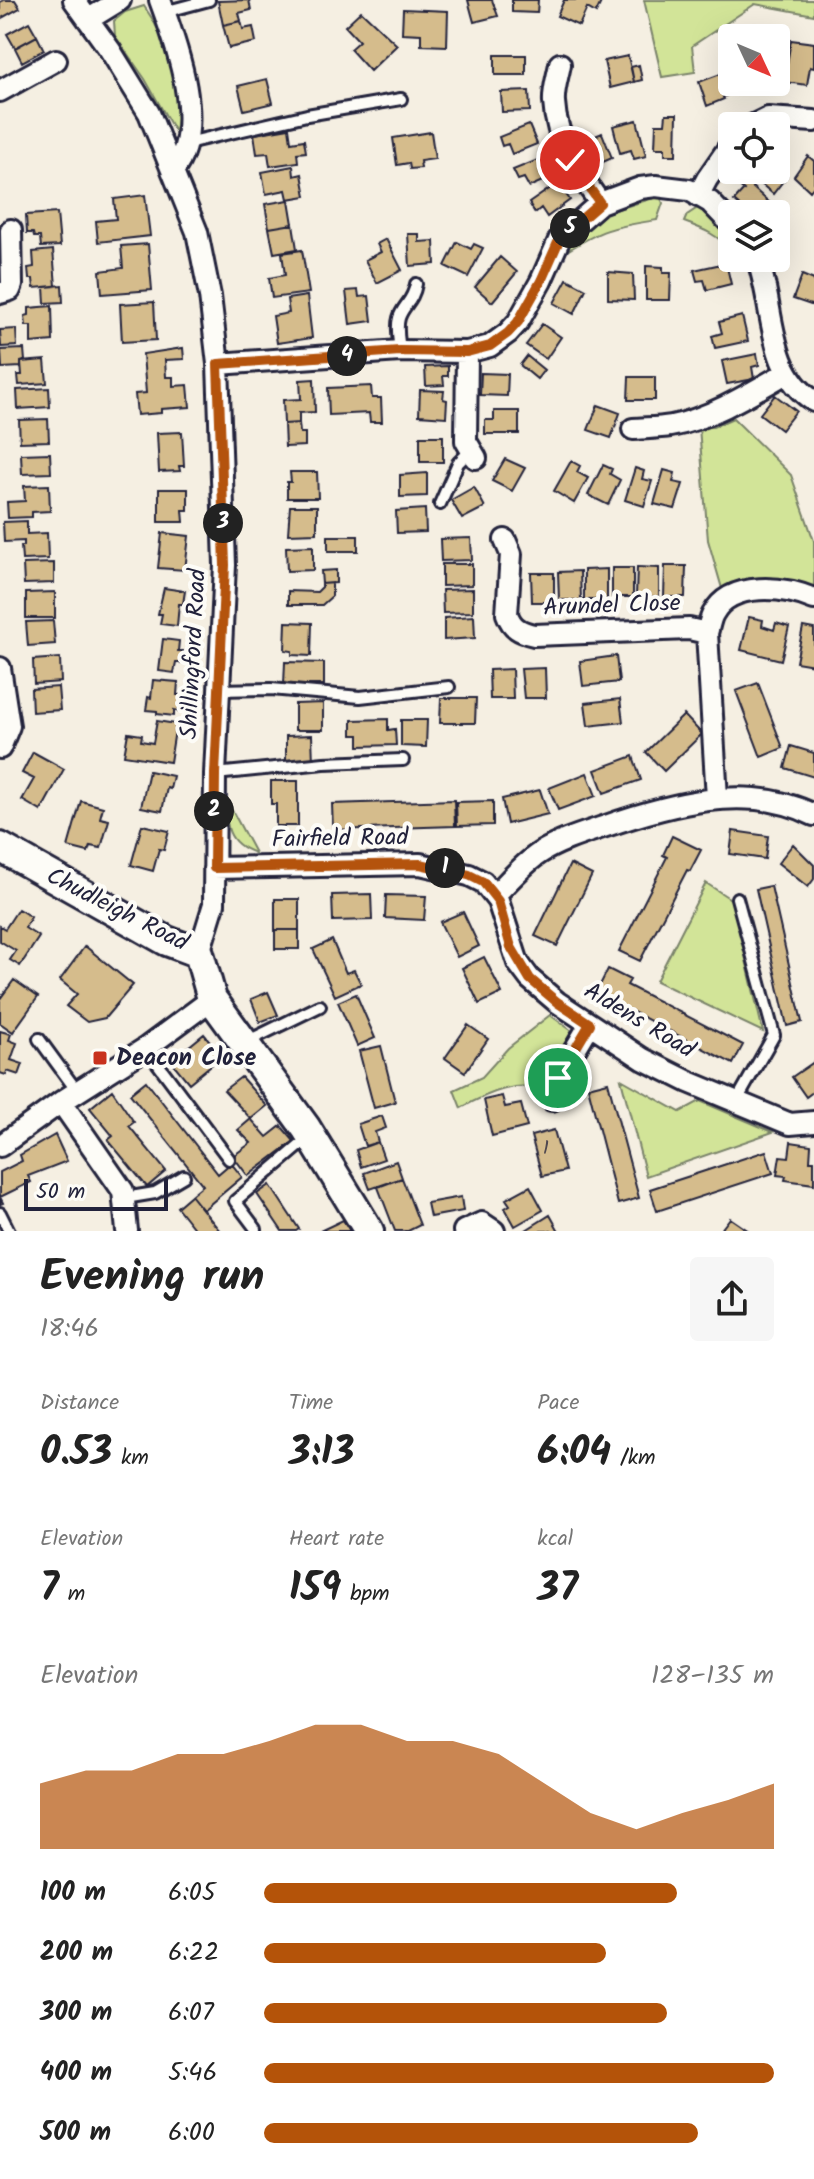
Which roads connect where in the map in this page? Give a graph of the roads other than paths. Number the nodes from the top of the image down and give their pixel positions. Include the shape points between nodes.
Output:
1 (74, 0) edge
2 (120, 0) edge
3 (209, 0) edge
4 (162, 6) edge
5 (89, 19) junction
6 (56, 60) dead end
7 (560, 64) dead end
8 (0, 91) edge
9 (401, 99) dead end
10 (790, 119) edge
11 (814, 121) edge
12 (187, 143) junction
13 (718, 161) edge
14 (173, 171) junction
15 (698, 196) junction
16 (600, 203) junction
17 (718, 210) edge
18 (11, 230) dead end
19 (763, 272) edge
20 (416, 284) dead end
21 (0, 293) edge
22 (400, 351) junction
23 (467, 352) junction
24 (218, 364) junction
25 (786, 373) junction
26 (814, 401) edge
27 (633, 429) dead end
28 (473, 454) joint
29 (440, 504) dead end
30 (505, 540) dead end
31 (814, 599) edge
32 (707, 633) junction
33 (0, 668) edge
34 (449, 687) dead end
35 (219, 690) junction
36 (0, 748) edge
37 (403, 760) dead end
38 (215, 774) junction
39 (717, 798) junction
40 (814, 815) edge
41 (0, 847) edge
42 (214, 868) junction
43 (495, 895) junction
44 (737, 898) dead end
45 (199, 953) junction
46 (212, 999) junction
47 (320, 1006) dead end
48 (590, 1024) junction
49 (39, 1039) dead end
50 (245, 1043) junction
51 (146, 1048) junction
52 (69, 1096) junction
53 (552, 1100) dead end
54 (736, 1102) junction
55 (814, 1122) edge
56 (311, 1136) junction
57 (0, 1146) edge
58 (229, 1159) dead end
59 (184, 1176) dead end
60 (125, 1198) junction
61 (0, 1213) edge
62 (256, 1229) dead end
63 (9, 1231) edge
64 (127, 1231) edge
65 (369, 1231) edge
66 (464, 1231) edge
67 (494, 1231) edge

1 - 5 street, Shillingford Road
2 - 5 street
3 - 4 lane
4 - 12 street via 188,103
5 - 14 street, Shillingford Road via 149,113
6 - 8 street
7 - 16 street via 554,100 559,132 570,160
9 - 12 lane
10 - 11 street
12 - 14 street
13 - 15 street
14 - 24 street, Shillingford Road via 197,232
15 - 16 street via 683,188 656,186
15 - 17 street
16 - 23 street via 560,238 518,322 490,346
18 - 21 street via 12,285
19 - 25 street
20 - 22 lane via 413,299 399,317
22 - 23 street
22 - 24 street
23 - 28 street via 466,441
24 - 35 street, Shillingford Road via 225,565
25 - 26 street
25 - 27 street via 693,419
28 - 29 lane via 458,463
30 - 32 street, Arundel Close via 511,554 507,614 519,632
31 - 32 street via 792,590 741,592 719,606
32 - 39 street
33 - 36 street via 9,726
34 - 35 lane via 360,697
35 - 38 street, Shillingford Road
37 - 38 lane
38 - 42 street, Shillingford Road
39 - 40 street via 770,802
39 - 43 street via 668,806 562,842 525,864
41 - 45 street, Chudleigh Road via 156,935
42 - 43 street, Fairfield Road via 420,864 469,875
42 - 45 street, Shillingford Road via 214,904
43 - 48 street, Aldens Road via 511,947 530,979
44 - 54 lane via 774,1035
45 - 46 street, Chudleigh Road
46 - 50 street, Chudleigh Road
46 - 51 street
47 - 50 lane
48 - 53 street via 558,1078
48 - 54 street, Aldens Road via 643,1059
49 - 52 lane
50 - 56 street, Chudleigh Road
51 - 52 street
51 - 58 lane
52 - 57 street
52 - 60 street
54 - 55 street, Aldens Road via 790,1124
56 - 62 lane via 235,1201
56 - 65 street, Chudleigh Road
59 - 60 lane via 155,1193
60 - 64 street
61 - 63 lane
66 - 67 street via 482,1223

